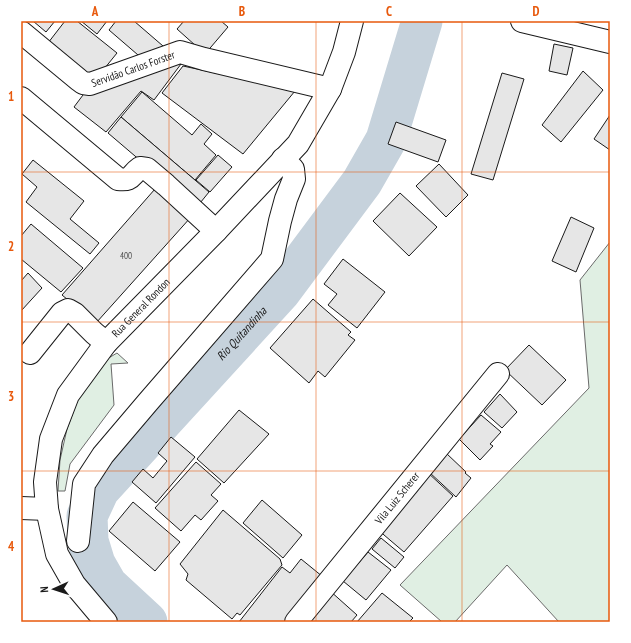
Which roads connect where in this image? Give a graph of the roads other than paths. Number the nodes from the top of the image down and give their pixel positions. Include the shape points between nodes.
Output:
1 (352, 21) edge
2 (522, 21) edge
3 (21, 32) edge
4 (610, 42) edge
5 (330, 89) junction
6 (21, 98) edge
7 (284, 160) junction
8 (216, 230) junction
9 (106, 343) junction
10 (30, 353) dead end
11 (498, 374) dead end
12 (21, 508) edge
13 (48, 509) junction
14 (78, 541) dead end
15 (106, 622) edge
16 (296, 622) edge

1 - 5 main road, Rua General Rondon
2 - 4 main road
3 - 5 main road, Servidão Carlos Forster via 83,83 90,84 180,52
5 - 7 main road, Rua General Rondon via 298,144
6 - 8 main road via 118,179 130,178 140,168 147,169
7 - 8 main road, Rua General Rondon
7 - 14 main road via 293,169 294,179 280,221 272,260 148,402 84,484
8 - 9 main road, Rua General Rondon
9 - 10 main road via 68,310 62,313
9 - 13 main road, Rua General Rondon via 68,395 51,439 45,482
11 - 16 main road, Vila Luiz Scherer
12 - 13 main road
13 - 15 main road, Rua General Rondon via 57,554 74,584

